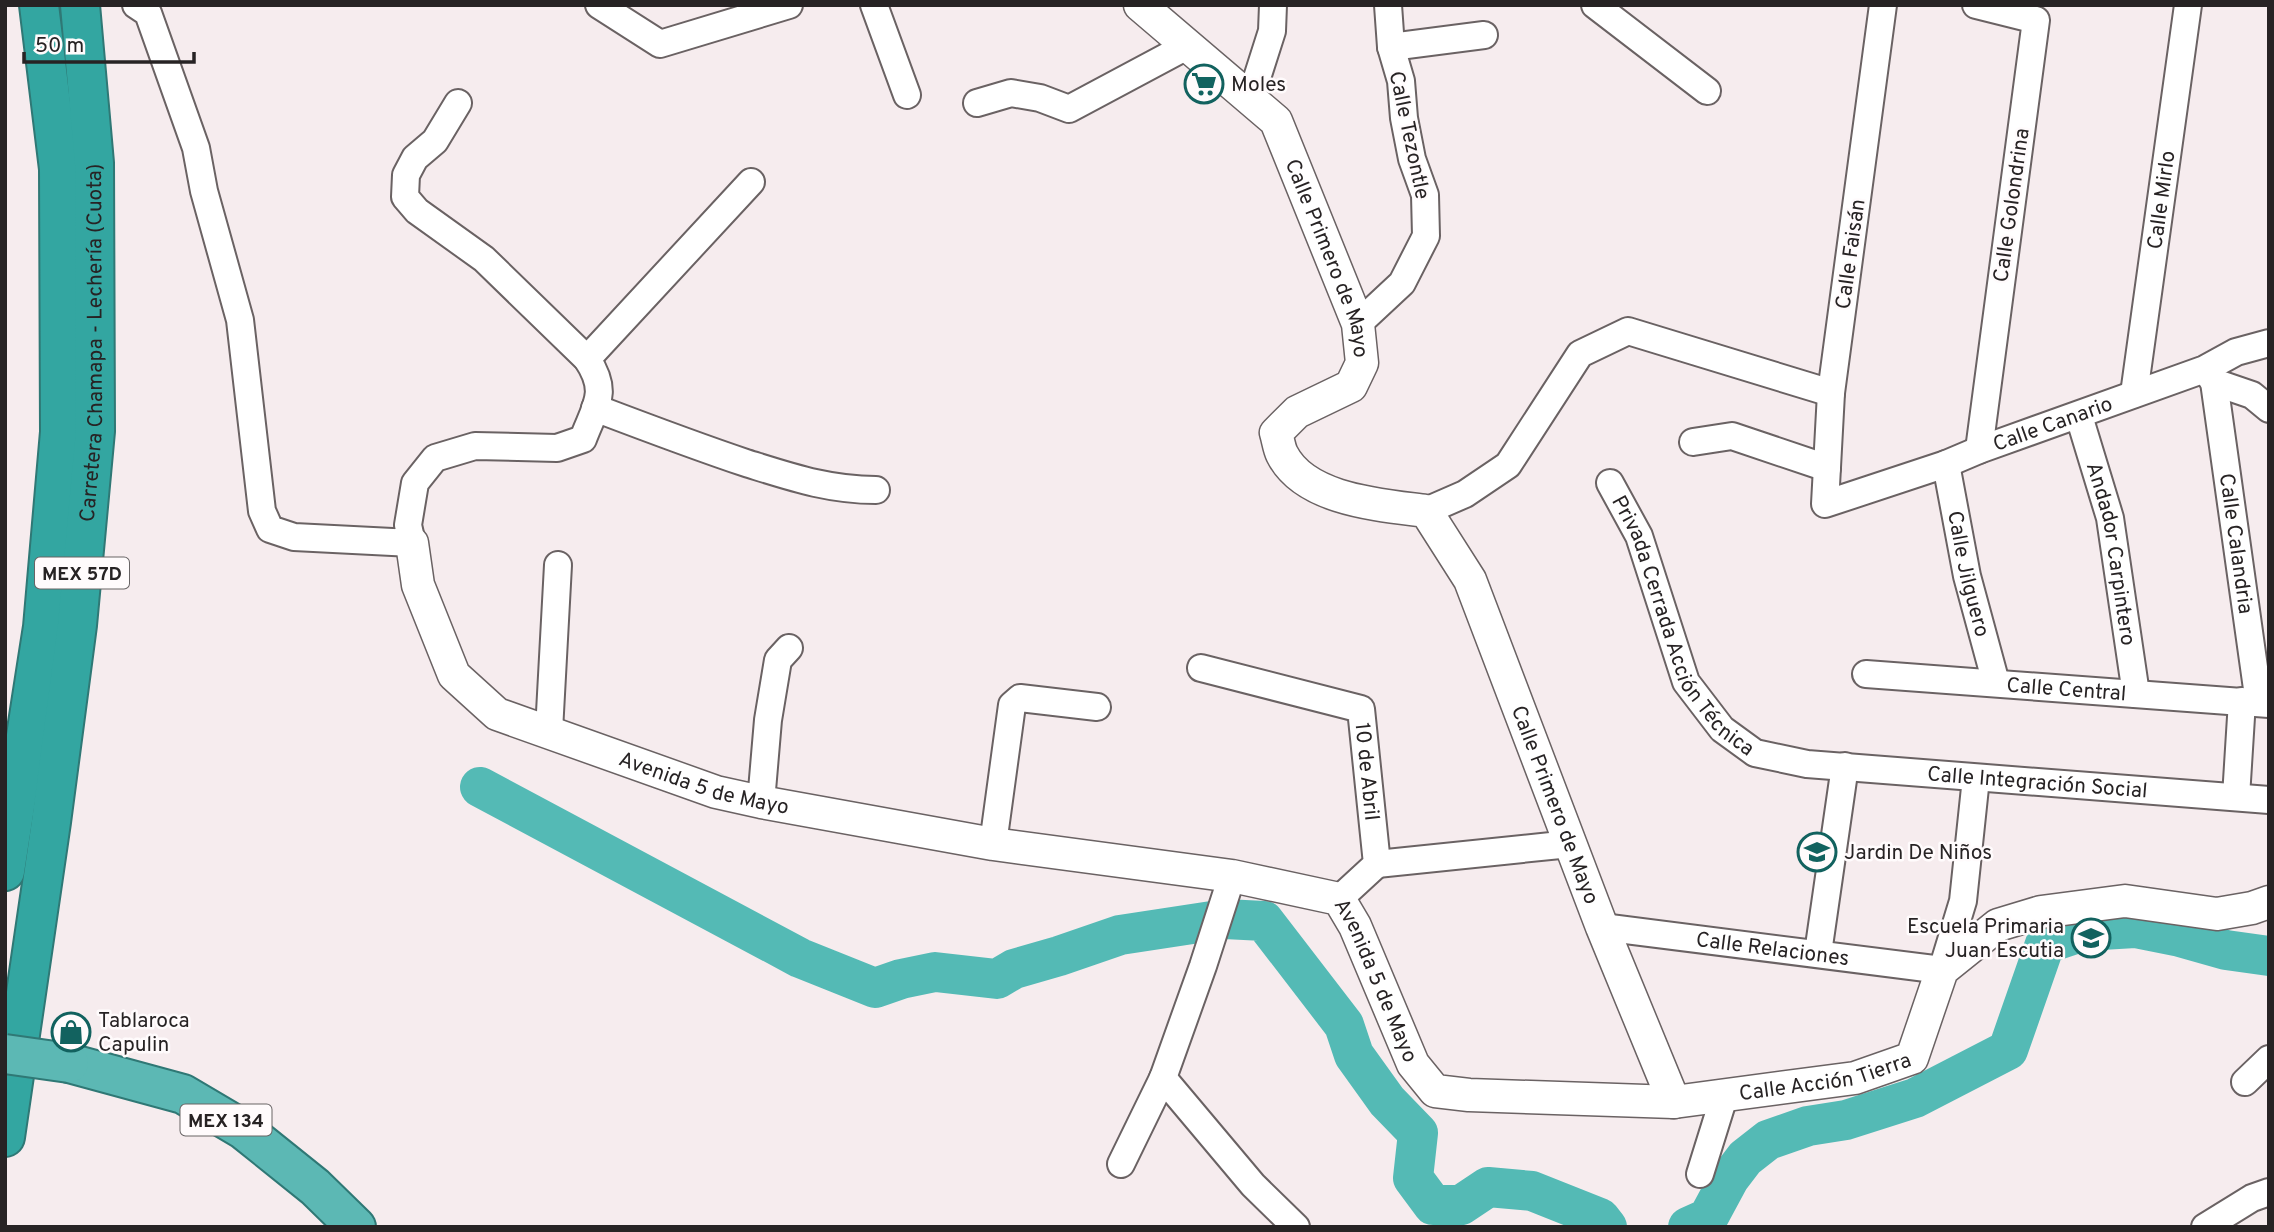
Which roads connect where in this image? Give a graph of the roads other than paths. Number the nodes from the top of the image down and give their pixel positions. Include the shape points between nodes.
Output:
1 (39, 5) edge
2 (80, 5) edge
3 (136, 5) edge
4 (599, 5) edge
5 (789, 5) edge
6 (874, 5) edge
7 (1140, 5) edge
8 (1273, 5) edge
9 (1388, 5) edge
10 (1595, 5) edge
11 (1883, 5) edge
12 (1976, 5) edge
13 (2188, 5) edge
14 (1484, 35) dead end
15 (1187, 46) junction
16 (1391, 47) junction
17 (1707, 90) dead end
18 (907, 96) dead end
19 (1250, 100) junction
20 (458, 103) dead end
21 (977, 103) dead end
22 (751, 182) dead end
23 (1358, 324) junction
24 (2269, 342) edge
25 (587, 359) junction
26 (2209, 376) junction
27 (1831, 393) junction
28 (2134, 394) junction
29 (595, 408) junction
30 (2269, 409) edge
31 (2079, 416) junction
32 (1693, 442) dead end
33 (1979, 450) junction
34 (1946, 464) junction
35 (1827, 468) junction
36 (1610, 483) dead end
37 (876, 490) dead end
38 (1825, 503) joint
39 (1426, 511) junction
40 (412, 543) junction
41 (558, 565) dead end
42 (789, 648) dead end
43 (1201, 668) dead end
44 (1866, 674) dead end
45 (1996, 683) junction
46 (2136, 694) junction
47 (2257, 702) edge
48 (1097, 707) dead end
49 (549, 732) junction
50 (1807, 764) joint
51 (1845, 766) junction
52 (1976, 778) junction
53 (2236, 797) junction
54 (2269, 800) edge
55 (761, 802) junction
56 (993, 844) junction
57 (1570, 844) junction
58 (1377, 864) junction
59 (5, 871) edge
60 (1231, 877) junction
61 (1339, 899) junction
62 (2269, 902) edge
63 (1602, 928) junction
64 (1818, 953) junction
65 (1942, 970) junction
66 (5, 1054) edge
67 (2269, 1059) edge
68 (1163, 1078) junction
69 (2245, 1082) dead end
70 (1724, 1097) junction
71 (1674, 1102) junction
72 (5, 1136) edge
73 (1121, 1164) dead end
74 (1700, 1174) dead end
75 (2269, 1192) edge
76 (356, 1227) edge
77 (1296, 1227) edge
78 (2204, 1227) edge

1 - 59 highway, Carretera Chamapa - Lechería (Cuota) / MEX 57D via 59,169 60,432 43,626
2 - 72 highway, Carretera Chamapa - Lechería (Cuota) / MEX 57D via 94,163 95,431 74,651
3 - 40 street via 148,12 196,148 240,320 262,511 270,530 294,537
4 - 5 street via 660,44
6 - 18 street
7 - 15 street, Calle Primero de Mayo
8 - 19 street via 1272,31
9 - 16 street, Calle Tezontle
10 - 17 street
11 - 27 street, Calle Faisán
12 - 33 street, Calle Golondrina via 2036,20
13 - 28 street, Calle Mirlo
14 - 16 street
15 - 19 street, Calle Primero de Mayo
15 - 21 street via 1069,109 1011,93
16 - 23 street, Calle Tezontle via 1401,80 1412,159 1425,195 1426,236 1402,283
19 - 23 street, Calle Primero de Mayo via 1276,121
20 - 25 street, Avenida 5 de Mayo via 435,141 415,158 406,175 405,197 417,211 484,259
22 - 25 street
23 - 39 street, Calle Primero de Mayo via 1362,363 1351,386 1297,412 1276,433 1281,453 1293,470 1316,488 1367,503
24 - 26 street, Calle Canario via 2236,352
25 - 29 street, Avenida 5 de Mayo via 600,392
26 - 28 street, Calle Canario
26 - 30 street via 2252,395
26 - 47 street, Calle Calandria
27 - 35 street, Calle Faisán
27 - 39 street via 1628,331 1580,354 1508,465 1465,494
28 - 31 street, Calle Canario
29 - 37 street via 809,483
29 - 40 street, Avenida 5 de Mayo via 583,439 556,448 475,446 435,458 415,483 408,526
31 - 33 street, Calle Canario
31 - 46 street, Andador Carpintero via 2110,518
32 - 35 street via 1732,436
33 - 34 street, Calle Canario
34 - 38 street, Calle Canario
34 - 45 street, Calle Jilguero via 1967,576
35 - 38 street, Calle Faisán
36 - 50 street, Privada Cerrada Acción Técnica via 1639,536 1686,682 1722,729 1755,753
39 - 57 street, Calle Primero de Mayo via 1470,580
40 - 49 street, Avenida 5 de Mayo via 418,584 454,675 497,714
41 - 49 street
42 - 55 street via 778,660
43 - 58 street, 10 de Abril via 1361,709
44 - 45 street, Calle Central
45 - 46 street, Calle Central
46 - 47 street, Calle Central
47 - 53 street, Calle Calandria
48 - 56 street via 1020,698 1012,705
49 - 55 street, Avenida 5 de Mayo via 716,792
50 - 51 street, Calle Integración Social
51 - 52 street, Calle Integración Social
51 - 64 street
52 - 53 street, Calle Integración Social
52 - 65 street via 1963,901
53 - 54 street, Calle Integración Social
55 - 56 street, Avenida 5 de Mayo
56 - 60 street, Avenida 5 de Mayo
57 - 58 street
57 - 63 street, Calle Primero de Mayo
58 - 61 street
60 - 61 street, Avenida 5 de Mayo
60 - 68 street
61 - 71 street, Avenida 5 de Mayo via 1355,926 1413,1064 1434,1091
62 - 65 street via 2217,914 2125,901 2041,912 1998,925
63 - 64 street, Calle Relaciones
63 - 71 street, Calle Primero de Mayo
64 - 65 street, Calle Relaciones
65 - 70 street, Calle Acción Tierra via 1912,1058 1855,1078
66 - 76 highway, MEX 134, bridge via 69,1063 183,1094 244,1130
67 - 69 street
68 - 73 street
68 - 77 street via 1253,1185
70 - 71 street, Calle Acción Tierra
70 - 74 street
75 - 78 street

